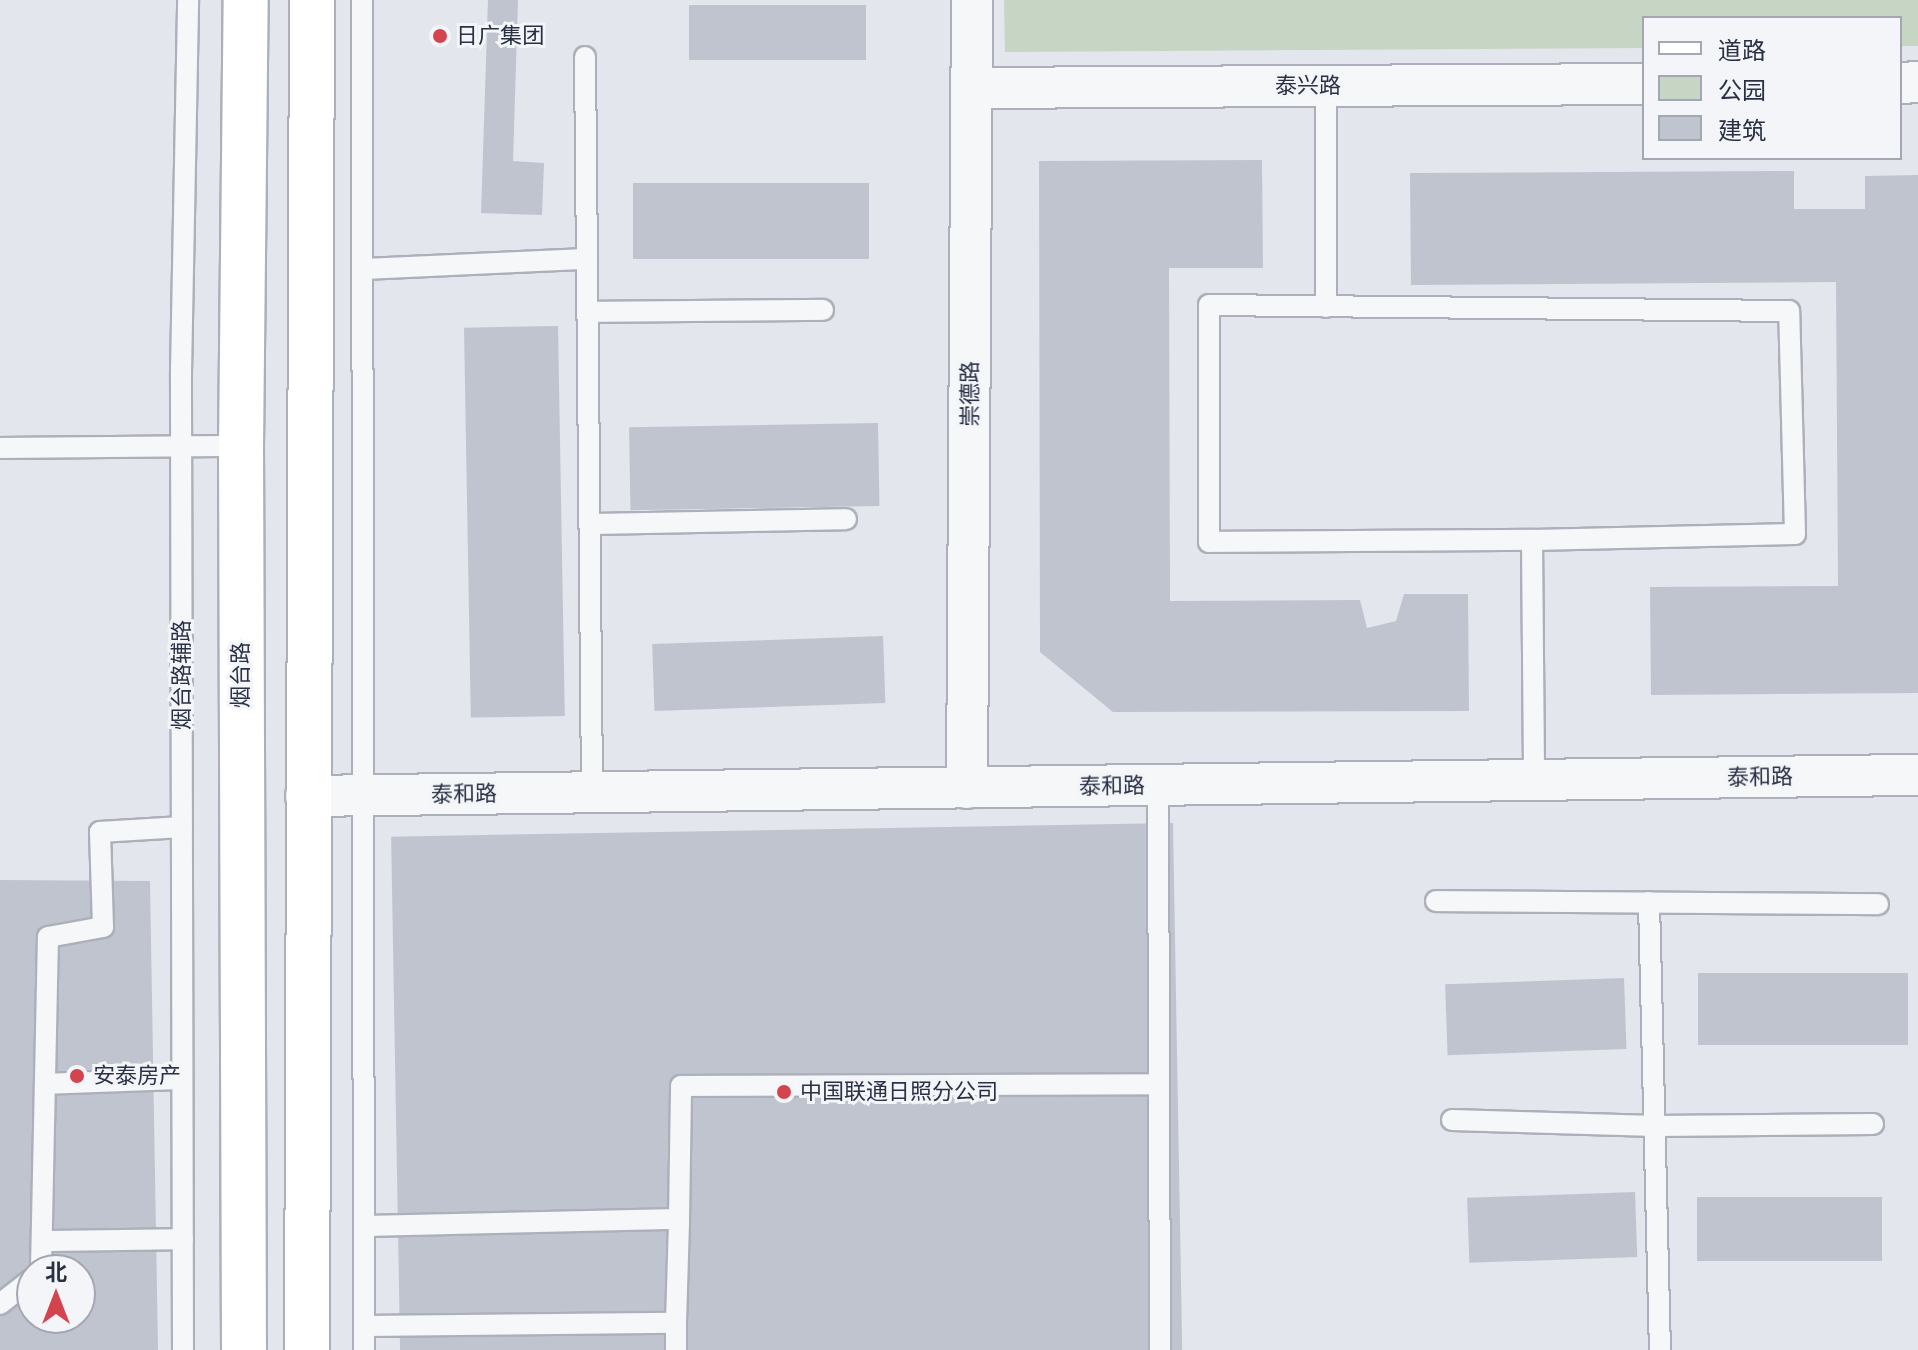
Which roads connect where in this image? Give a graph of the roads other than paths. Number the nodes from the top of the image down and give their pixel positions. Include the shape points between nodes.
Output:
1 (188, 0) edge
2 (246, 0) edge
3 (312, 0) edge
4 (362, 0) edge
5 (972, 0) edge
6 (585, 57) dead end
7 (1642, 84) edge
8 (1326, 86) junction
9 (972, 88) junction
10 (587, 259) junction
11 (363, 269) junction
12 (1326, 307) junction
13 (823, 310) dead end
14 (587, 312) junction
15 (181, 446) junction
16 (241, 446) junction
17 (0, 448) edge
18 (846, 519) dead end
19 (590, 524) junction
20 (1532, 540) junction
21 (1918, 775) edge
22 (1534, 780) junction
23 (1158, 785) junction
24 (967, 788) junction
25 (592, 792) junction
26 (363, 795) junction
27 (306, 796) junction
28 (182, 827) junction
29 (1436, 901) dead end
30 (1649, 902) junction
31 (1878, 904) dead end
32 (182, 1079) junction
33 (45, 1084) junction
34 (1159, 1084) junction
35 (1452, 1120) dead end
36 (1873, 1124) dead end
37 (1655, 1126) junction
38 (679, 1219) junction
39 (364, 1226) junction
40 (183, 1239) junction
41 (42, 1241) junction
42 (42, 1254) edge
43 (16, 1292) edge
44 (0, 1304) edge
45 (676, 1323) junction
46 (364, 1326) junction
47 (183, 1350) edge
48 (244, 1350) edge
49 (307, 1350) edge
50 (364, 1350) edge
51 (676, 1350) edge
52 (1160, 1350) edge
53 (1660, 1350) edge

1 - 15 lane, 烟台路辅路
2 - 16 main road, 烟台路
3 - 27 main road
4 - 11 lane
5 - 9 street, 崇德路
6 - 10 lane
7 - 8 street, 泰兴路
8 - 9 street, 泰兴路
8 - 12 lane
9 - 24 street, 崇德路
10 - 11 lane
10 - 14 lane
11 - 26 lane
12 - 20 lane via 1209,305 1209,542
12 - 20 lane via 1789,311 1795,534
13 - 14 lane
14 - 19 lane
15 - 16 lane
15 - 17 lane
15 - 28 lane, 烟台路辅路
16 - 48 main road, 烟台路
18 - 19 lane
19 - 25 lane
20 - 22 lane
21 - 22 street, 泰和路
22 - 23 street, 泰和路
23 - 24 street, 泰和路
23 - 34 lane
24 - 25 street, 泰和路
25 - 26 street, 泰和路
26 - 27 street, 泰和路
26 - 39 lane
27 - 49 main road
28 - 32 lane, 烟台路辅路
28 - 33 lane via 100,832 103,927 48,937
29 - 30 lane
30 - 31 lane
30 - 37 lane
32 - 33 lane
32 - 40 lane, 烟台路辅路
33 - 41 lane
34 - 38 lane via 681,1086
34 - 52 lane
35 - 37 lane
36 - 37 lane
37 - 53 lane
38 - 39 lane
38 - 45 lane
39 - 46 lane
40 - 41 lane
40 - 47 lane, 烟台路辅路
41 - 42 lane
43 - 44 lane
45 - 46 lane
45 - 51 lane
46 - 50 lane

